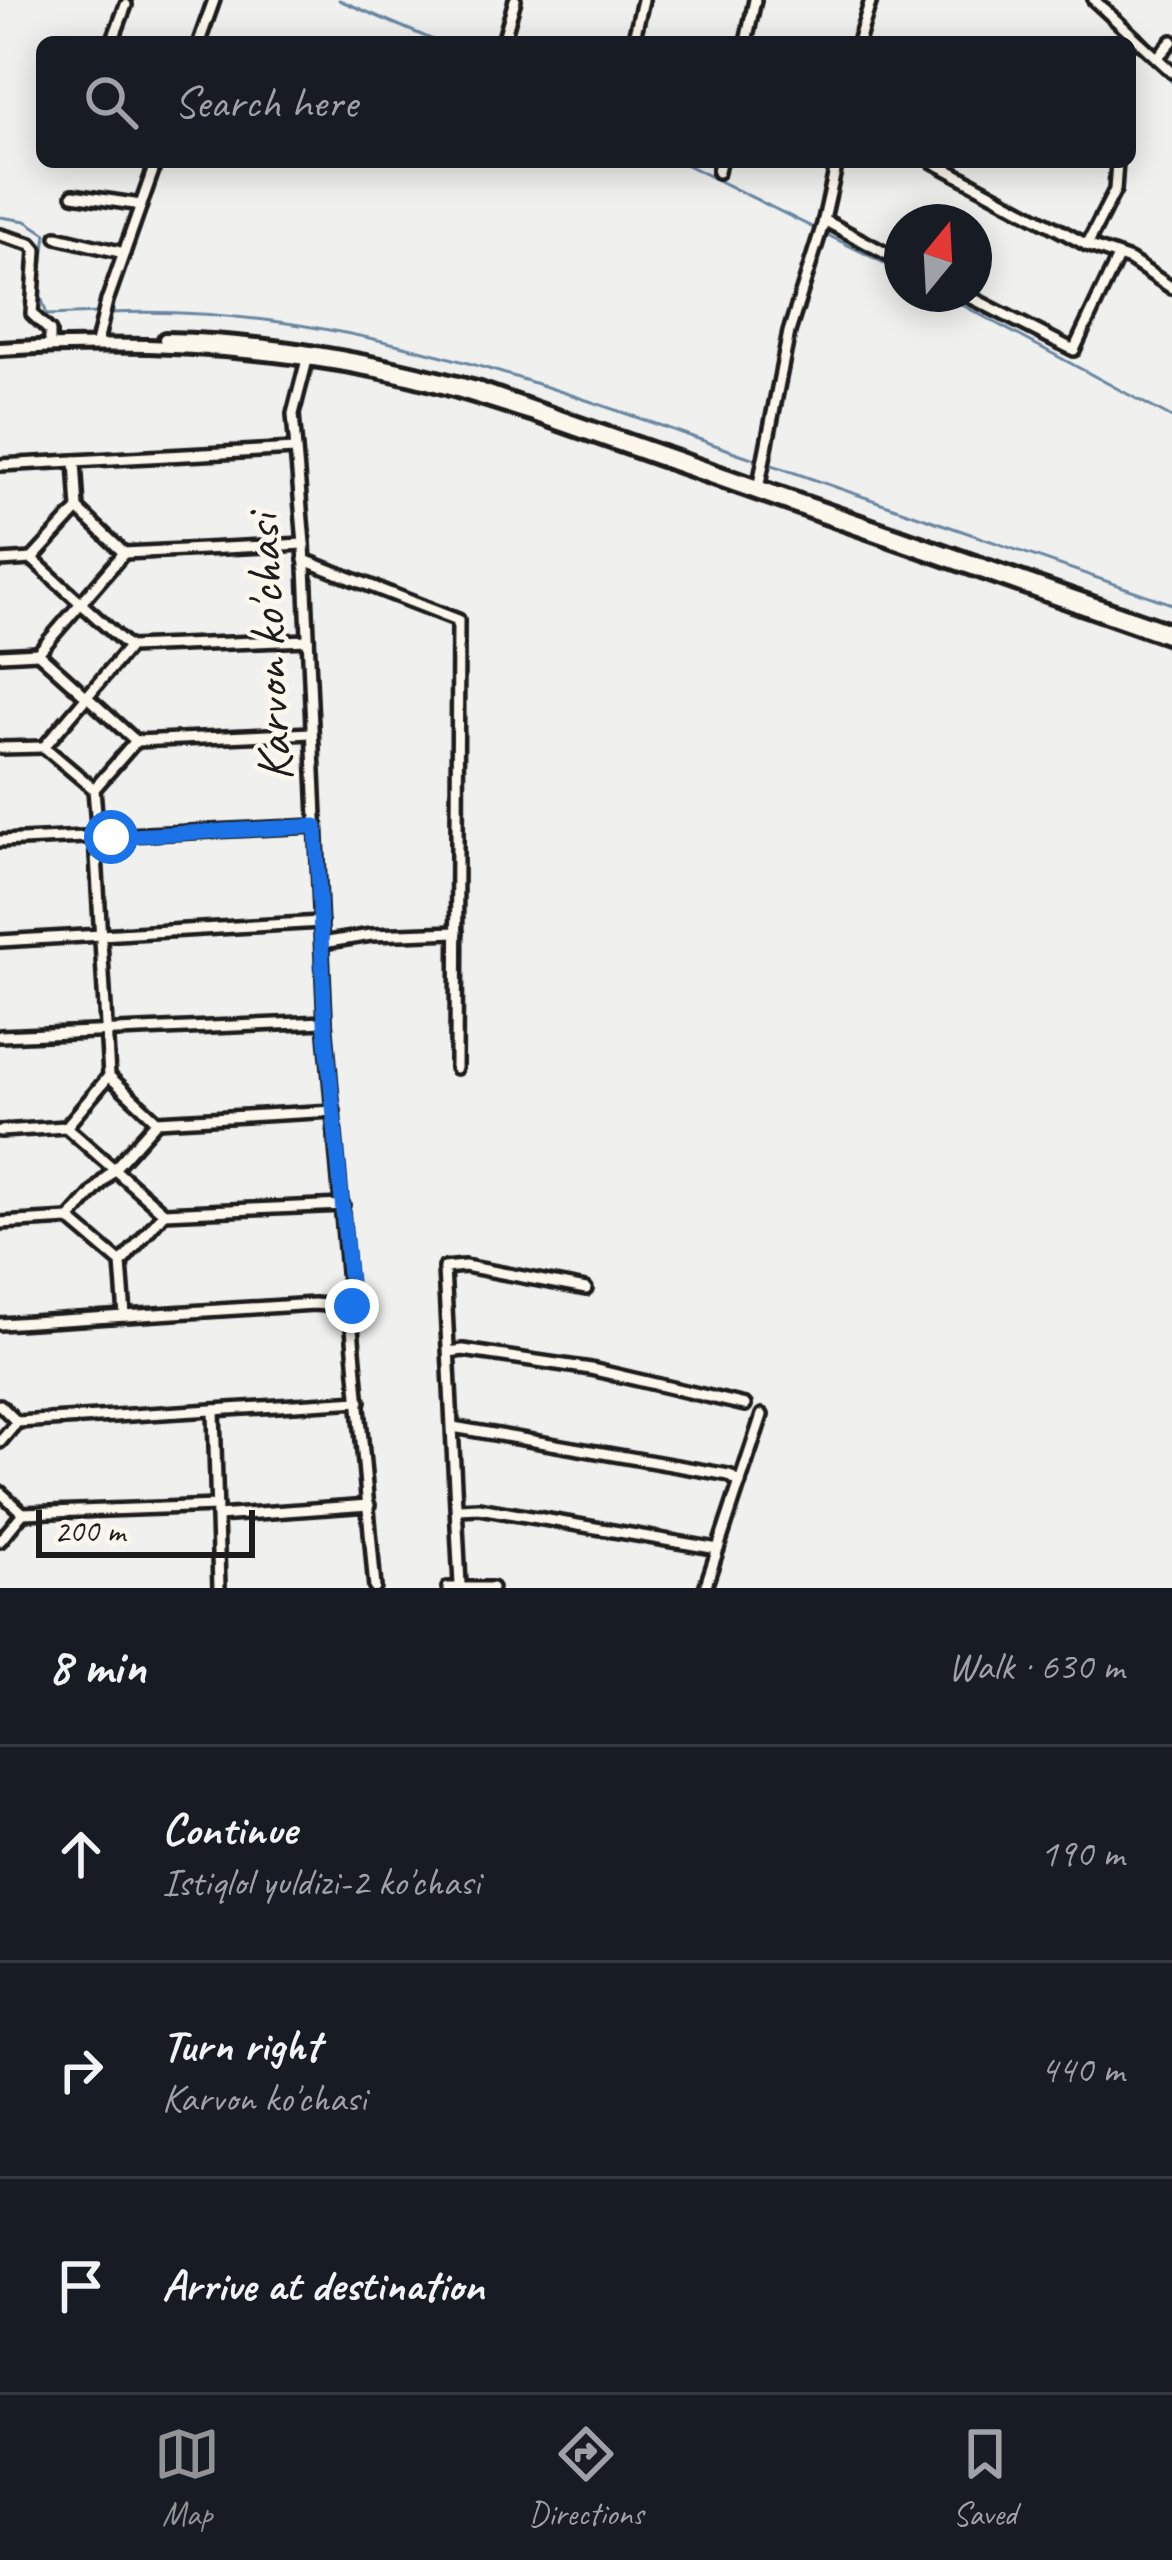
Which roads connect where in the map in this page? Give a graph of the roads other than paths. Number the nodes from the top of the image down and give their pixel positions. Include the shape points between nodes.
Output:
1 (214, 0) edge
2 (515, 0) edge
3 (643, 0) edge
4 (755, 0) edge
5 (871, 0) edge
6 (1094, 0) edge
7 (126, 5) dead end
8 (1124, 28) junction
9 (114, 36) edge
10 (201, 36) edge
11 (504, 36) edge
12 (634, 36) edge
13 (747, 36) edge
14 (863, 36) edge
15 (1119, 36) edge
16 (1133, 36) edge
17 (1136, 39) edge
18 (1172, 41) edge
19 (1157, 58) junction
20 (1172, 72) edge
21 (154, 168) edge
22 (836, 168) edge
23 (944, 168) edge
24 (1117, 168) edge
25 (73, 195) dead end
26 (141, 206) junction
27 (823, 222) junction
28 (0, 235) edge
29 (57, 237) dead end
30 (1087, 245) junction
31 (124, 253) junction
32 (884, 253) edge
33 (1117, 259) junction
34 (1172, 288) edge
35 (992, 308) edge
36 (50, 340) junction
37 (98, 340) junction
38 (0, 346) edge
39 (309, 356) junction
40 (295, 449) junction
41 (75, 461) junction
42 (0, 465) edge
43 (758, 490) junction
44 (78, 508) junction
45 (304, 544) junction
46 (124, 553) junction
47 (32, 559) junction
48 (304, 560) junction
49 (0, 561) edge
50 (83, 602) junction
51 (1172, 635) edge
52 (308, 640) junction
53 (128, 647) junction
54 (38, 653) junction
55 (0, 656) edge
56 (86, 695) junction
57 (312, 733) junction
58 (136, 741) junction
59 (44, 747) junction
60 (0, 748) edge
61 (94, 789) junction
62 (316, 826) junction
63 (96, 838) junction
64 (0, 842) edge
65 (321, 922) junction
66 (457, 932) junction
67 (102, 935) junction
68 (0, 941) edge
69 (322, 943) junction
70 (325, 1022) junction
71 (106, 1031) junction
72 (0, 1036) edge
73 (456, 1068) dead end
74 (109, 1076) junction
75 (334, 1111) junction
76 (158, 1120) junction
77 (66, 1127) junction
78 (0, 1131) edge
79 (112, 1170) junction
80 (343, 1205) junction
81 (164, 1213) junction
82 (68, 1219) junction
83 (0, 1223) edge
84 (121, 1263) junction
85 (586, 1289) dead end
86 (352, 1306) junction
87 (125, 1316) junction
88 (0, 1324) edge
89 (449, 1352) junction
90 (360, 1400) junction
91 (745, 1405) dead end
92 (0, 1406) edge
93 (214, 1410) junction
94 (761, 1415) dead end
95 (17, 1422) junction
96 (454, 1427) junction
97 (0, 1442) edge
98 (740, 1483) junction
99 (0, 1492) edge
100 (368, 1505) junction
101 (458, 1509) junction
102 (217, 1511) junction
103 (23, 1513) junction
104 (0, 1541) edge
105 (718, 1550) junction
106 (454, 1587) edge
107 (219, 1588) edge
108 (375, 1588) edge
109 (492, 1588) edge
110 (705, 1588) edge

1 - 10 street
2 - 11 street
3 - 12 street
4 - 13 street
5 - 14 street
6 - 8 street
7 - 9 street
8 - 15 street
8 - 16 street
17 - 19 street
18 - 19 street
19 - 20 street
21 - 26 street
22 - 27 street
23 - 30 street
24 - 30 street via 1115,190
25 - 26 street
26 - 31 street
27 - 32 street
27 - 43 street via 789,332
28 - 36 street via 36,250 32,314
29 - 31 street
30 - 33 street
31 - 37 street
33 - 34 street
33 - 35 street via 1074,350
36 - 37 main road
36 - 38 main road
37 - 38 main road
37 - 39 main road
39 - 40 street, Karvon ko'chasi via 293,414
39 - 43 main road via 448,388
40 - 41 street
40 - 45 street, Karvon ko'chasi
41 - 42 street
41 - 44 street
43 - 51 main road
44 - 46 street
44 - 47 street
45 - 46 street
45 - 48 street, Karvon ko'chasi
46 - 50 street
47 - 49 street
47 - 50 street
48 - 52 street, Karvon ko'chasi
48 - 66 street via 458,620
50 - 53 street
50 - 54 street
52 - 53 street
52 - 57 street, Karvon ko'chasi
53 - 56 street
54 - 55 street
54 - 56 street
56 - 58 street
56 - 59 street
57 - 58 street
57 - 62 street, Karvon ko'chasi
58 - 61 street
59 - 60 street
59 - 61 street
61 - 63 street
62 - 63 street
62 - 65 street, Karvon ko'chasi
63 - 64 street
63 - 67 street
65 - 67 street
65 - 69 street, Karvon ko'chasi
66 - 69 street
66 - 73 street
67 - 68 street
67 - 71 street
69 - 70 street, Karvon ko'chasi
70 - 71 street
70 - 75 street, Karvon ko'chasi
71 - 72 street
71 - 74 street
74 - 76 street
74 - 77 street
75 - 76 street
75 - 80 street, Karvon ko'chasi
76 - 79 street
77 - 78 street
77 - 79 street
79 - 81 street
79 - 82 street
80 - 81 street
80 - 86 street, Karvon ko'chasi
81 - 84 street
82 - 83 street
82 - 84 street
84 - 87 street
85 - 89 street via 444,1268
86 - 87 street
86 - 90 street, Karvon ko'chasi
87 - 88 street
89 - 91 street via 591,1369
89 - 96 street
90 - 93 street
90 - 100 street, Karvon ko'chasi
92 - 95 street
93 - 95 street
93 - 102 street
94 - 98 street
95 - 97 street
96 - 98 street
96 - 101 street
98 - 105 street
99 - 103 street
100 - 102 street
100 - 108 street, Karvon ko'chasi
101 - 105 street
101 - 106 street
102 - 103 street
102 - 107 street
103 - 104 street
105 - 110 street
106 - 109 street

